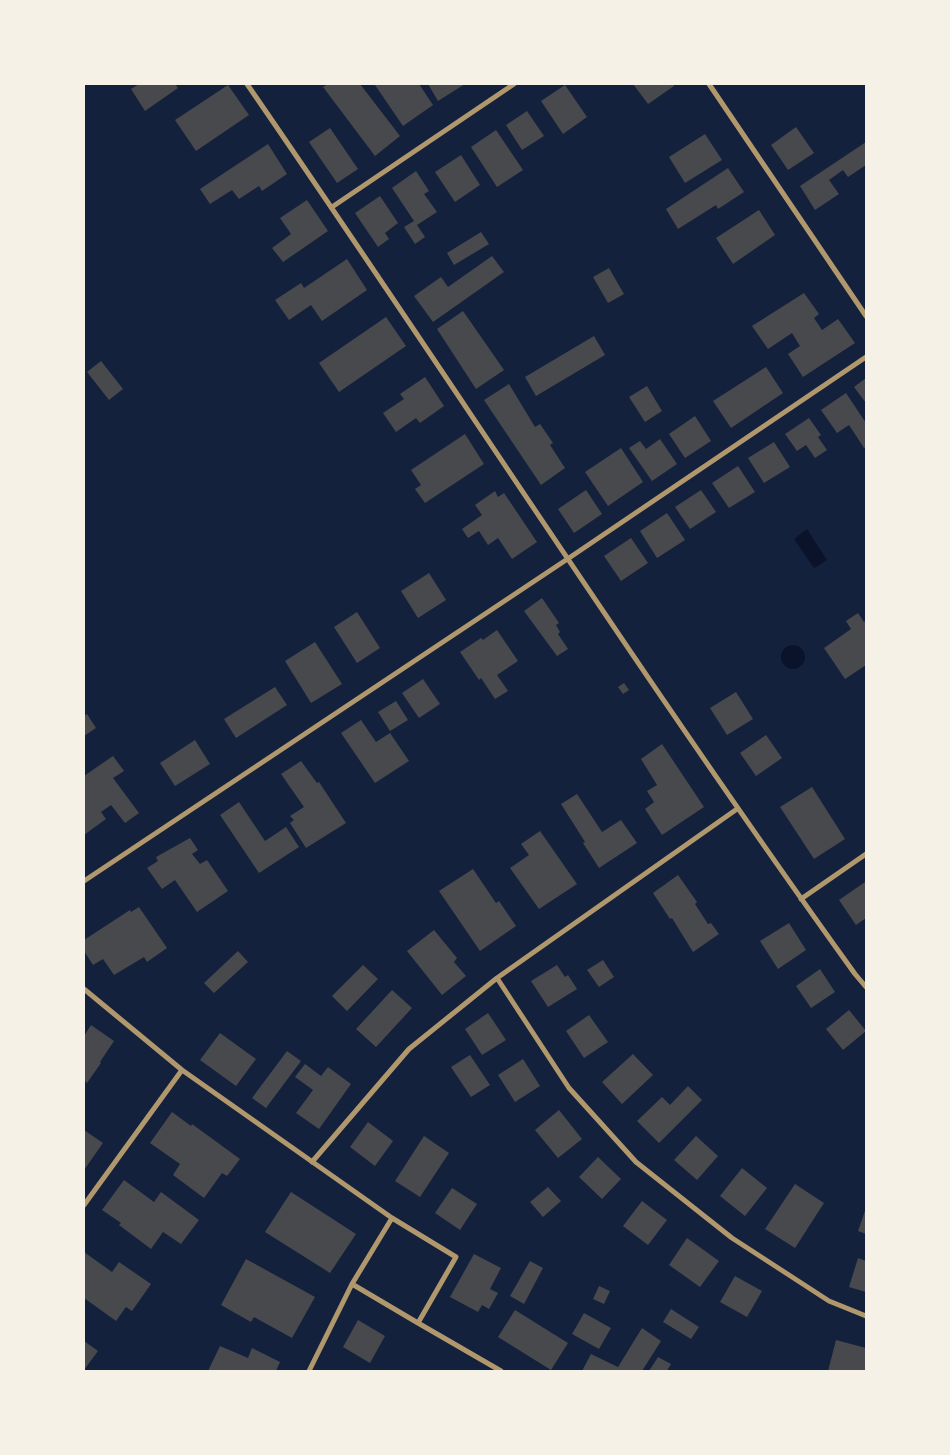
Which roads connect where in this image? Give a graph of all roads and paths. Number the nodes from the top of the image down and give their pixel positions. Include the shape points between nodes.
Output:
1 (247, 84) edge
2 (514, 84) edge
3 (709, 84) edge
4 (332, 207) junction
5 (866, 316) edge
6 (866, 357) edge
7 (569, 558) junction
8 (737, 809) junction
9 (866, 854) edge
10 (84, 881) edge
11 (801, 899) junction
12 (497, 978) junction
13 (866, 987) edge
14 (84, 989) edge
15 (182, 1070) junction
16 (312, 1162) junction
17 (84, 1205) edge
18 (392, 1218) junction
19 (352, 1284) junction
20 (866, 1316) edge
21 (418, 1323) junction
22 (309, 1371) edge
23 (501, 1371) edge

1 - 4 street
2 - 4 street
3 - 5 street
4 - 7 street
6 - 7 street
7 - 8 street
7 - 10 street
8 - 11 street
8 - 12 street
9 - 11 street
11 - 13 street
12 - 16 street via 409,1049
12 - 20 street via 569,1088 636,1162 732,1238 829,1301
14 - 15 street
15 - 16 street
15 - 17 street
16 - 18 street
18 - 19 street
18 - 21 street via 456,1258
19 - 21 street
19 - 22 street
21 - 23 street

